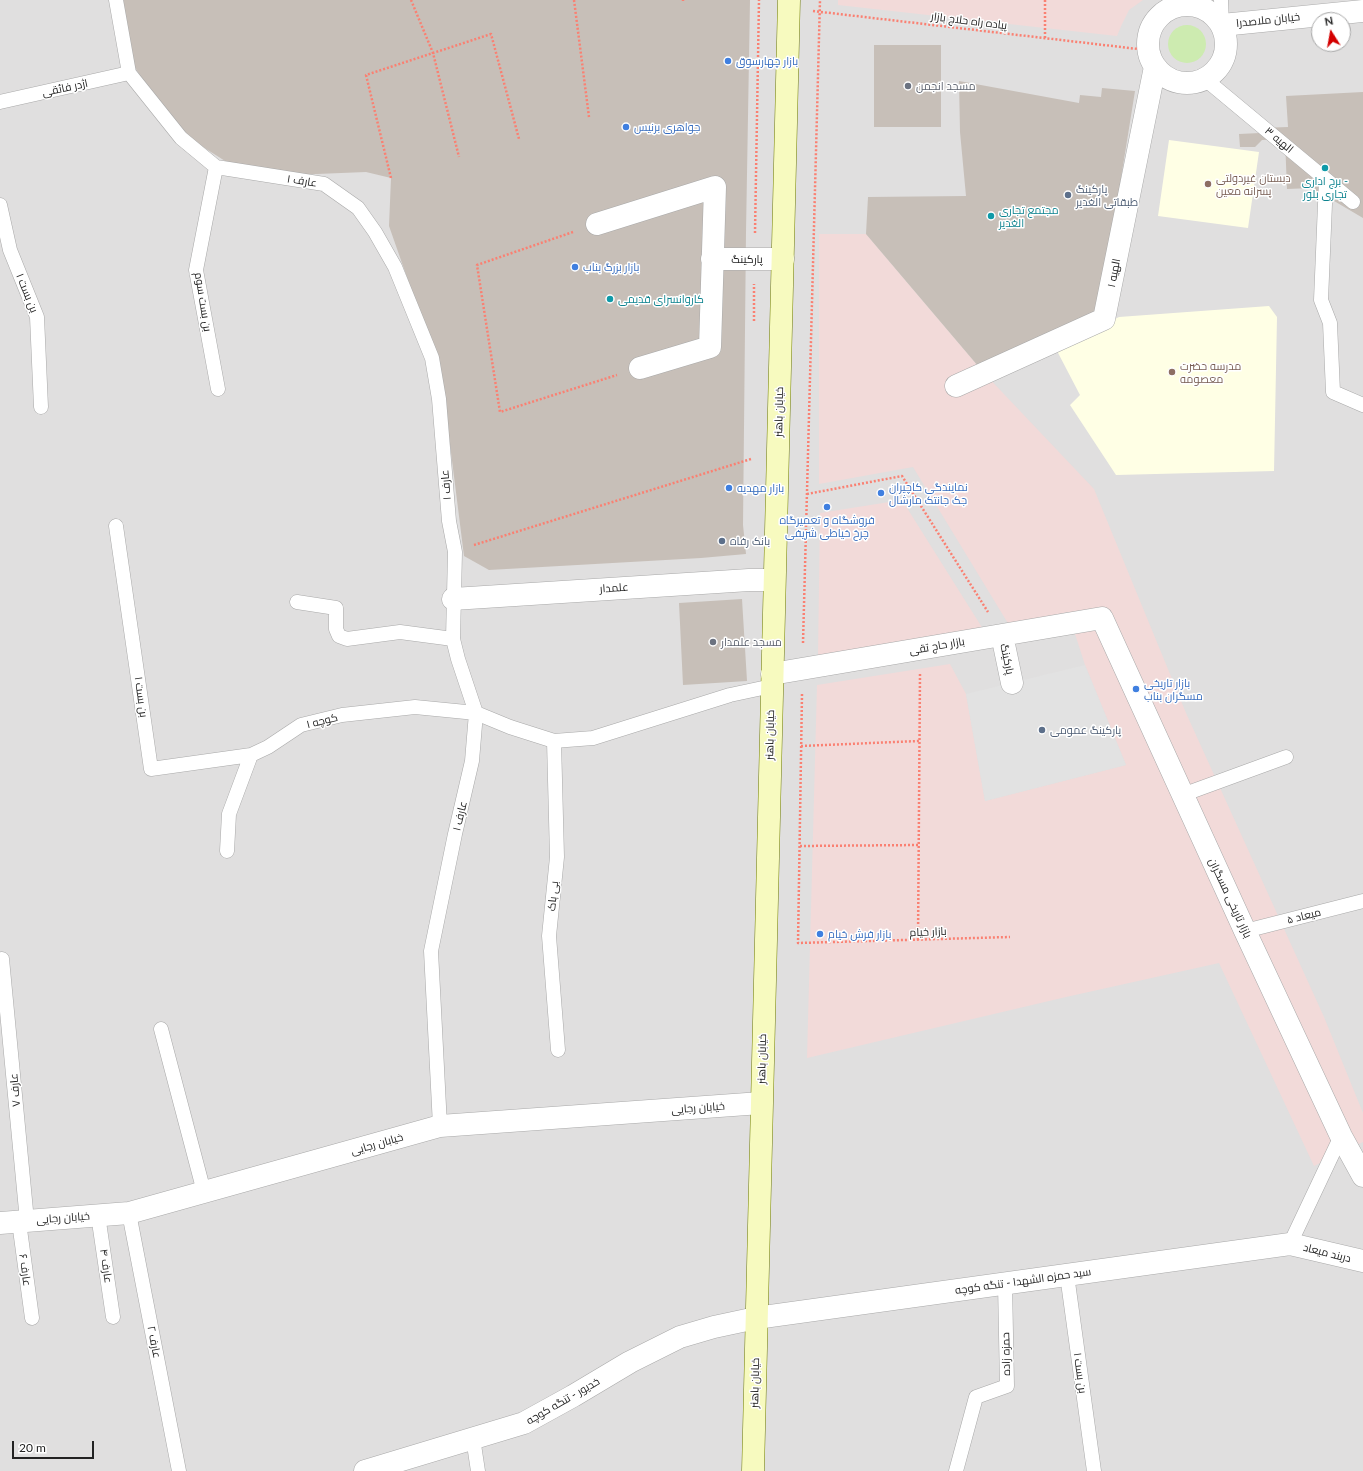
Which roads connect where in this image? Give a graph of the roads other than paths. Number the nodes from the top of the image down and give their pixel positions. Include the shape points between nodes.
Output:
1 (116, 0) edge
2 (1221, 0) edge
3 (1175, 3) edge
4 (789, 4) edge
5 (1363, 11) edge
6 (1222, 25) junction
7 (1152, 59) junction
8 (129, 74) junction
9 (1205, 78) junction
10 (0, 102) edge
11 (216, 167) junction
12 (1326, 180) junction
13 (1353, 202) dead end
14 (0, 205) edge
15 (597, 224) road end
16 (5, 251) edge
17 (712, 258) junction
18 (783, 259) junction
19 (640, 368) road end
20 (956, 386) dead end
21 (218, 389) dead end
22 (1363, 406) edge
23 (41, 407) dead end
24 (116, 526) dead end
25 (774, 580) junction
26 (453, 599) junction
27 (297, 602) dead end
28 (1102, 618) joint
29 (1002, 635) junction
30 (454, 639) junction
31 (772, 680) junction
32 (1012, 683) dead end
33 (476, 713) junction
34 (554, 741) junction
35 (251, 756) junction
36 (1286, 757) dead end
37 (1182, 795) junction
38 (227, 851) dead end
39 (1363, 901) edge
40 (1245, 931) junction
41 (2, 959) dead end
42 (161, 1029) dead end
43 (558, 1050) dead end
44 (761, 1103) junction
45 (440, 1126) junction
46 (1341, 1136) junction
47 (1363, 1176) edge
48 (204, 1192) junction
49 (129, 1213) junction
50 (98, 1215) junction
51 (15, 1222) edge
52 (1290, 1244) junction
53 (1363, 1262) edge
54 (1067, 1275) junction
55 (1005, 1283) junction
56 (113, 1317) dead end
57 (32, 1318) dead end
58 (756, 1318) junction
59 (473, 1438) junction
60 (370, 1470) edge
61 (179, 1471) edge
62 (478, 1471) edge
63 (753, 1471) edge
64 (956, 1471) edge
65 (1094, 1471) edge

1 - 8 lane, عارف ۱
2 - 6 lane
3 - 6 street via 1202,7 1213,14
3 - 7 street via 1156,19 1150,28 1148,39
4 - 18 main road, خیابان باهنر
5 - 6 street, خیابان ملاصدرا
6 - 9 street via 1226,49 1215,71
7 - 9 street via 1163,75 1178,82 1195,82
7 - 20 street, الهیه ۱ via 1104,319
8 - 10 lane, اژدر فائقی
8 - 11 lane, عارف ۱ via 180,138
9 - 12 lane, الهیه ۳
11 - 21 lane, بن بست سوم via 196,270
11 - 26 lane, عارف ۱ via 324,184 358,208 395,267 432,358 439,399 449,521 455,552
12 - 13 lane, الهیه ۳
12 - 22 lane via 1321,300 1330,323 1333,392
14 - 16 lane, بن بست ۱
15 - 17 street via 715,187
16 - 23 lane, بن بست ۱ via 37,317
17 - 18 street, پارکینگ
17 - 19 street via 710,347
18 - 25 main road, خیابان باهنر
24 - 35 lane, بن بست ۱ via 151,769
25 - 26 street, علمدار
25 - 31 main road, خیابان باهنر
26 - 30 lane, عارف ۱
27 - 30 lane via 336,608 336,629 339,636 347,639 400,632
28 - 29 street, بازار حاج تقی
28 - 37 street, بازار تاریخی مسگران
29 - 31 street, بازار حاج تقی via 802,669
29 - 32 street, پارکینگ
30 - 33 lane, عارف ۱
31 - 34 lane via 593,738
31 - 44 main road, خیابان باهنر
33 - 34 lane
33 - 35 lane, کوچه ۱ via 415,707 342,716 301,725
33 - 45 lane, عارف ۱ via 472,760 431,951
34 - 43 lane, بی باک via 557,857 548,936
35 - 38 lane via 229,814
36 - 37 lane
37 - 40 street, بازار تاریخی مسگران
39 - 40 lane, میعاد ۵
40 - 46 street, بازار تاریخی مسگران
41 - 51 lane, عارف ۷
42 - 48 lane
44 - 45 street, خیابان رجایی
44 - 58 main road, خیابان باهنر
45 - 48 street, خیابان رجایی
46 - 47 street, بازار تاریخی مسگران
46 - 52 lane
48 - 49 street, خیابان رجایی
49 - 50 street, خیابان رجایی
49 - 61 lane, عارف ۲
50 - 51 street, خیابان رجایی
50 - 56 lane, عارف ۴
51 - 57 lane, عارف ۶
52 - 53 street, دربند میعاد
52 - 54 street, سید حمزه الشهدا - تنگه کوچه
54 - 55 street, سید حمزه الشهدا - تنگه کوچه
54 - 65 lane, بن بست ۱
55 - 58 street, سید حمزه الشهدا - تنگه کوچه
55 - 64 lane, حمزه زاده via 1006,1386 976,1397
58 - 59 street, خدیور - تنگه کوچه via 680,1337 630,1362 524,1423
58 - 63 main road, خیابان باهنر
59 - 60 street, خدیور - تنگه کوچه
59 - 62 lane

